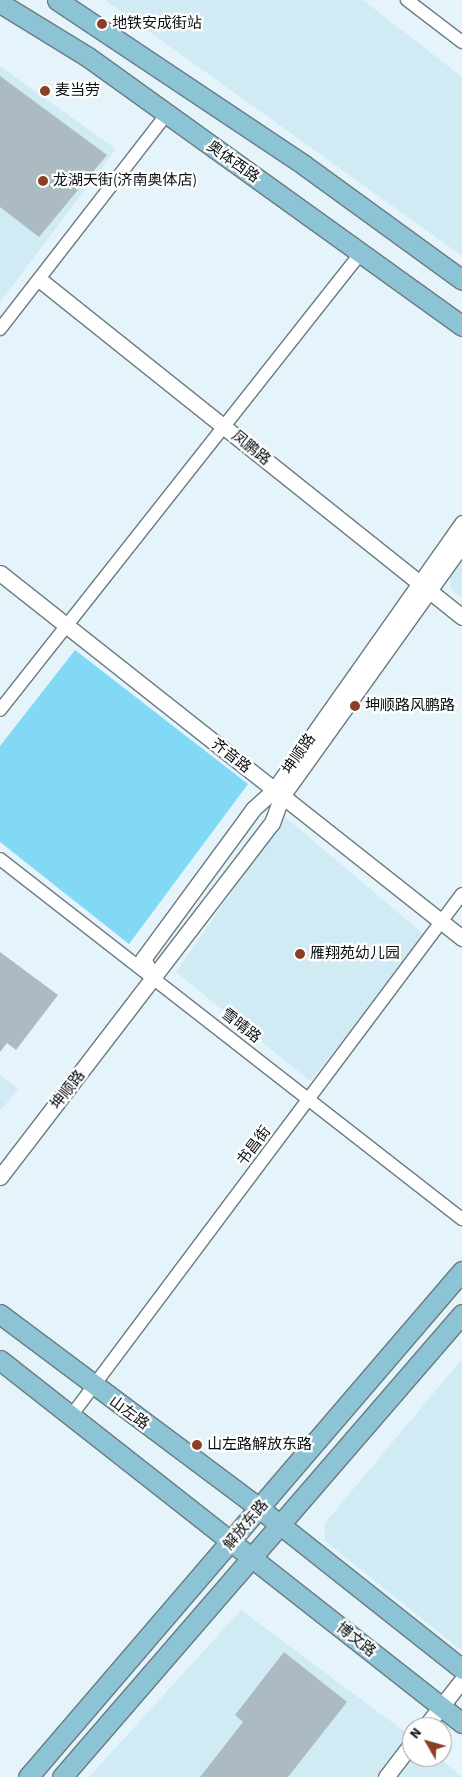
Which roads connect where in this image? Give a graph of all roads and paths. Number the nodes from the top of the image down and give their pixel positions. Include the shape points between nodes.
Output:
1 (57, 0) edge
2 (407, 0) edge
3 (0, 3) edge
4 (462, 42) edge
5 (166, 115) junction
6 (360, 254) junction
7 (40, 280) junction
8 (462, 280) edge
9 (462, 326) edge
10 (0, 329) edge
11 (224, 426) junction
12 (462, 524) edge
13 (462, 545) edge
14 (0, 573) edge
15 (425, 587) junction
16 (462, 617) edge
17 (65, 628) junction
18 (0, 710) edge
19 (278, 793) junction
20 (0, 859) edge
21 (462, 894) edge
22 (441, 922) junction
23 (462, 938) edge
24 (155, 980) junction
25 (309, 1100) junction
26 (0, 1177) edge
27 (462, 1219) edge
28 (462, 1271) edge
29 (0, 1314) edge
30 (462, 1314) edge
31 (0, 1360) edge
32 (93, 1387) junction
33 (71, 1416) junction
34 (259, 1508) junction
35 (277, 1526) junction
36 (231, 1543) junction
37 (251, 1558) junction
38 (462, 1669) edge
39 (462, 1680) edge
40 (441, 1706) junction
41 (433, 1717) edge
42 (462, 1722) edge
43 (402, 1757) edge
44 (28, 1777) edge
45 (62, 1777) edge
46 (386, 1777) edge

1 - 8 main road via 304,165
2 - 4 street
3 - 5 main road, 奥体西路 via 66,42
5 - 6 main road, 奥体西路
5 - 7 street
6 - 9 main road, 奥体西路
6 - 11 street
7 - 10 street
7 - 11 street, 凤鹏路
11 - 15 street, 凤鹏路
11 - 17 street
12 - 15 street, 坤顺路
13 - 15 street, 坤顺路
14 - 17 street, 齐音路
15 - 16 street, 凤鹏路
15 - 19 street, 坤顺路
17 - 18 street
17 - 19 street, 齐音路
19 - 22 street, 齐音路
19 - 24 street, 坤顺路 via 272,823
19 - 24 street, 坤顺路 via 253,809 143,959
20 - 24 street, 雪晴路
21 - 22 street, 书昌街
22 - 23 street, 齐音路
22 - 25 street, 书昌街
24 - 25 street, 雪晴路
24 - 26 street, 坤顺路
25 - 27 street, 雪晴路
25 - 32 street, 书昌街
28 - 34 main road, 解放东路
29 - 32 main road, 山左路
30 - 35 main road, 解放东路
31 - 33 main road
32 - 33 street, 书昌街
32 - 34 main road, 山左路
33 - 36 main road
34 - 35 main road
34 - 36 main road, 解放东路
35 - 37 main road, 解放东路
35 - 38 main road
36 - 37 main road, 博文路
36 - 44 main road, 解放东路
37 - 40 main road, 博文路
37 - 45 main road, 解放东路
39 - 40 street
40 - 41 street
40 - 42 main road, 博文路
43 - 46 street

